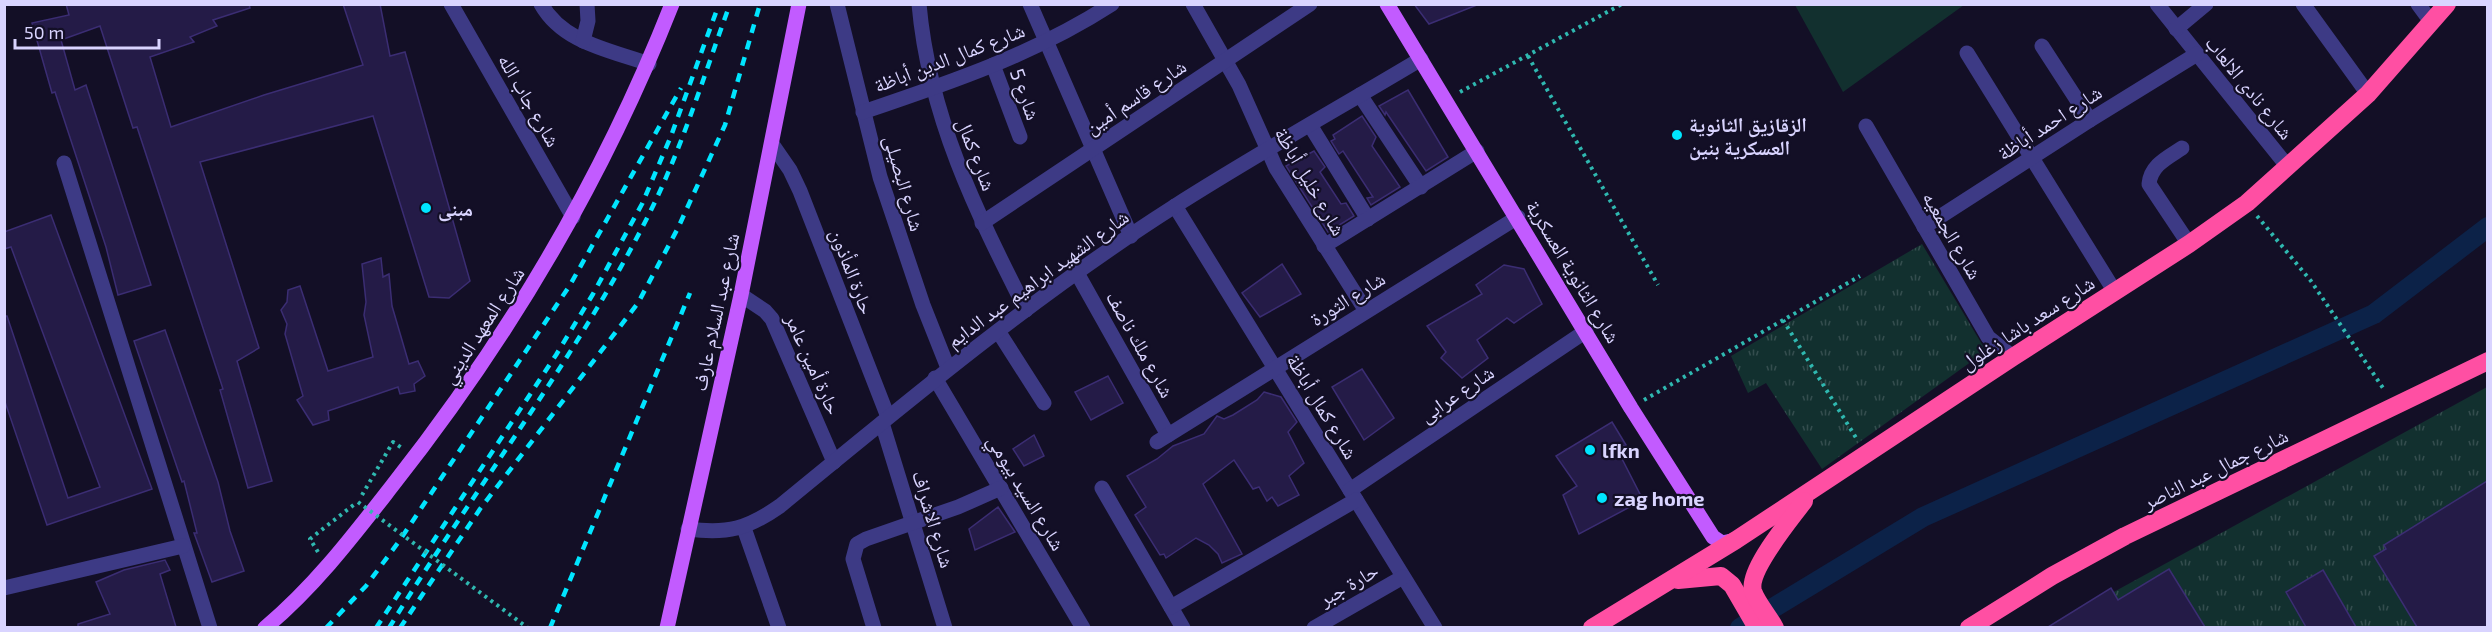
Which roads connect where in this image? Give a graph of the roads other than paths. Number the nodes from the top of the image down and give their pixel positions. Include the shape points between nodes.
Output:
1 (451, 4) edge
2 (541, 4) edge
3 (588, 4) edge
4 (672, 4) edge
5 (800, 4) edge
6 (837, 4) edge
7 (919, 4) edge
8 (1029, 4) edge
9 (1112, 4) edge
10 (1193, 4) edge
11 (1310, 4) edge
12 (1387, 4) edge
13 (2157, 4) edge
14 (2206, 4) edge
15 (2303, 4) edge
16 (2418, 4) edge
17 (2447, 4) edge
18 (2432, 24) junction
19 (2176, 29) junction
20 (583, 41) junction
21 (1046, 42) junction
22 (2042, 46) dead end
23 (1967, 53) dead end
24 (2197, 54) junction
25 (1421, 59) junction
26 (1226, 61) junction
27 (649, 64) junction
28 (993, 65) junction
29 (933, 89) junction
30 (2368, 94) junction
31 (1360, 95) junction
32 (863, 112) junction
33 (2090, 120) junction
34 (1310, 125) junction
35 (1866, 126) dead end
36 (1020, 137) dead end
37 (772, 144) junction
38 (2182, 148) dead end
39 (1093, 149) junction
40 (1266, 152) junction
41 (1477, 152) junction
42 (2032, 158) junction
43 (64, 163) dead end
44 (2288, 167) junction
45 (1420, 187) junction
46 (1175, 206) junction
47 (573, 217) junction
48 (1518, 217) junction
49 (1368, 219) junction
50 (982, 223) junction
51 (1924, 227) junction
52 (1131, 236) junction
53 (2189, 244) junction
54 (1324, 246) junction
55 (1077, 273) junction
56 (2115, 292) junction
57 (741, 295) junction
58 (1026, 310) junction
59 (1366, 311) junction
60 (998, 331) junction
61 (1586, 331) junction
62 (2013, 357) junction
63 (2487, 361) edge
64 (1275, 367) junction
65 (948, 368) junction
66 (935, 378) junction
67 (1044, 403) dead end
68 (885, 420) junction
69 (1162, 439) joint
70 (834, 462) junction
71 (1001, 488) junction
72 (1102, 488) dead end
73 (1812, 490) junction
74 (1353, 495) junction
75 (914, 521) junction
76 (744, 528) junction
77 (688, 529) junction
78 (1736, 540) junction
79 (183, 546) junction
80 (1403, 577) junction
81 (1672, 580) junction
82 (4, 588) edge
83 (1744, 590) junction
84 (1171, 607) junction
85 (1979, 625) edge
86 (210, 627) edge
87 (265, 627) edge
88 (668, 627) edge
89 (779, 627) edge
90 (874, 627) edge
91 (945, 627) edge
92 (1083, 627) edge
93 (1183, 627) edge
94 (1314, 627) edge
95 (1435, 627) edge
96 (1592, 627) edge
97 (1756, 627) edge
98 (1775, 627) edge

1 - 47 street, شارع جاب الله
2 - 20 street via 552,22
3 - 20 street
4 - 27 main road, شارع المعهد الديني
5 - 37 main road, شارع عبد السلام عارف
6 - 32 street, شارع البصيلى
7 - 29 street, شارع كمال
8 - 21 street
9 - 21 street, شارع كمال الدين أباظة
10 - 26 street, شارع خليل أباظة
11 - 26 street, شارع قاسم أمين
12 - 25 main road, شارع الثانوية العسكرية
13 - 19 street, شارع نادى الالعاب
14 - 19 street
15 - 30 street
16 - 18 street
17 - 18 highway, شارع سعد باشا زغلول
18 - 30 highway, شارع سعد باشا زغلول
19 - 24 street, شارع نادى الالعاب
20 - 27 street
21 - 28 street, شارع كمال الدين أباظة
21 - 39 street
22 - 33 street
23 - 42 street
24 - 33 street, شارع احمد أباظة
24 - 44 street, شارع نادى الالعاب
25 - 31 street, شارع الشهيد ابراهيم عبد الدايم
25 - 41 main road, شارع الثانوية العسكرية
26 - 39 street, شارع قاسم أمين
26 - 40 street, شارع خليل أباظة
27 - 47 main road, شارع المعهد الديني
28 - 29 street, شارع كمال الدين أباظة
28 - 36 street, شارع 5
29 - 32 street, شارع كمال الدين أباظة
29 - 50 street, شارع كمال via 954,159
30 - 44 highway, شارع سعد باشا زغلول
31 - 34 street, شارع الشهيد ابراهيم عبد الدايم
31 - 45 street
32 - 65 street, شارع البصيلى via 900,242
33 - 42 street, شارع احمد أباظة
34 - 40 street, شارع الشهيد ابراهيم عبد الدايم
34 - 49 street
35 - 51 street, شارع الجمعيه
37 - 57 main road, شارع عبد السلام عارف
37 - 68 street, حارة المأذون via 800,191
38 - 53 street via 2155,167 2149,184
39 - 50 street, شارع قاسم أمين
39 - 52 street
40 - 46 street, شارع الشهيد ابراهيم عبد الدايم
40 - 54 street, شارع خليل أباظة
41 - 45 street
41 - 48 main road, شارع الثانوية العسكرية
42 - 51 street, شارع احمد أباظة
42 - 56 street
43 - 79 street
44 - 53 highway, شارع سعد باشا زغلول via 2247,203
45 - 49 street
46 - 52 street, شارع الشهيد ابراهيم عبد الدايم
46 - 64 street, شارع كمال أباظة
47 - 87 main road, شارع المعهد الديني via 493,350 414,458 328,568
48 - 59 street, شارع الثورة
48 - 61 main road, شارع الثانوية العسكرية
49 - 54 street
50 - 58 street, شارع كمال
51 - 62 street, شارع الجمعيه via 1988,337
52 - 55 street, شارع الشهيد ابراهيم عبد الدايم
53 - 56 highway, شارع سعد باشا زغلول
54 - 59 street, شارع خليل أباظة
55 - 58 street, شارع الشهيد ابراهيم عبد الدايم
55 - 69 street, شارع ملك ناصف
56 - 62 highway, شارع سعد باشا زغلول
57 - 70 street, حارة أمين عامر via 772,319
57 - 77 main road, شارع عبد السلام عارف
58 - 60 street, شارع الشهيد ابراهيم عبد الدايم
59 - 64 street, شارع الثورة
60 - 65 street, شارع الشهيد ابراهيم عبد الدايم
60 - 67 street
61 - 74 street, شارع عرابى
61 - 78 main road, شارع الثانوية العسكرية via 1715,540
62 - 73 highway, شارع سعد باشا زغلول
63 - 85 highway, شارع جمال عبد الناصر via 2124,536 2043,581
64 - 69 street, شارع الثورة
64 - 74 street, شارع كمال أباظة
65 - 66 street, شارع الشهيد ابراهيم عبد الدايم
66 - 68 street, شارع الشهيد ابراهيم عبد الدايم
66 - 71 street, شارع السيد بيومي
68 - 70 street, شارع الشهيد ابراهيم عبد الدايم
68 - 75 street, شارع الاشراف
70 - 76 street, شارع الشهيد ابراهيم عبد الدايم via 780,506
71 - 75 street
71 - 92 street, شارع السيد بيومي
72 - 84 street
73 - 78 highway, شارع سعد باشا زغلول
73 - 83 highway
74 - 80 street, شارع كمال أباظة
74 - 84 street, شارع عرابى
75 - 90 street via 861,541 855,549 855,564
75 - 91 street, شارع الاشراف
76 - 77 street, شارع الشهيد ابراهيم عبد الدايم
76 - 89 street
77 - 88 main road, شارع عبد السلام عارف
78 - 81 highway, شارع سعد باشا زغلول
79 - 82 street
79 - 86 street
80 - 94 street, حارة جبر
80 - 95 street, شارع كمال أباظة
81 - 83 highway via 1721,576
81 - 96 highway, شارع سعد باشا زغلول
83 - 97 highway
83 - 98 highway
84 - 93 street

